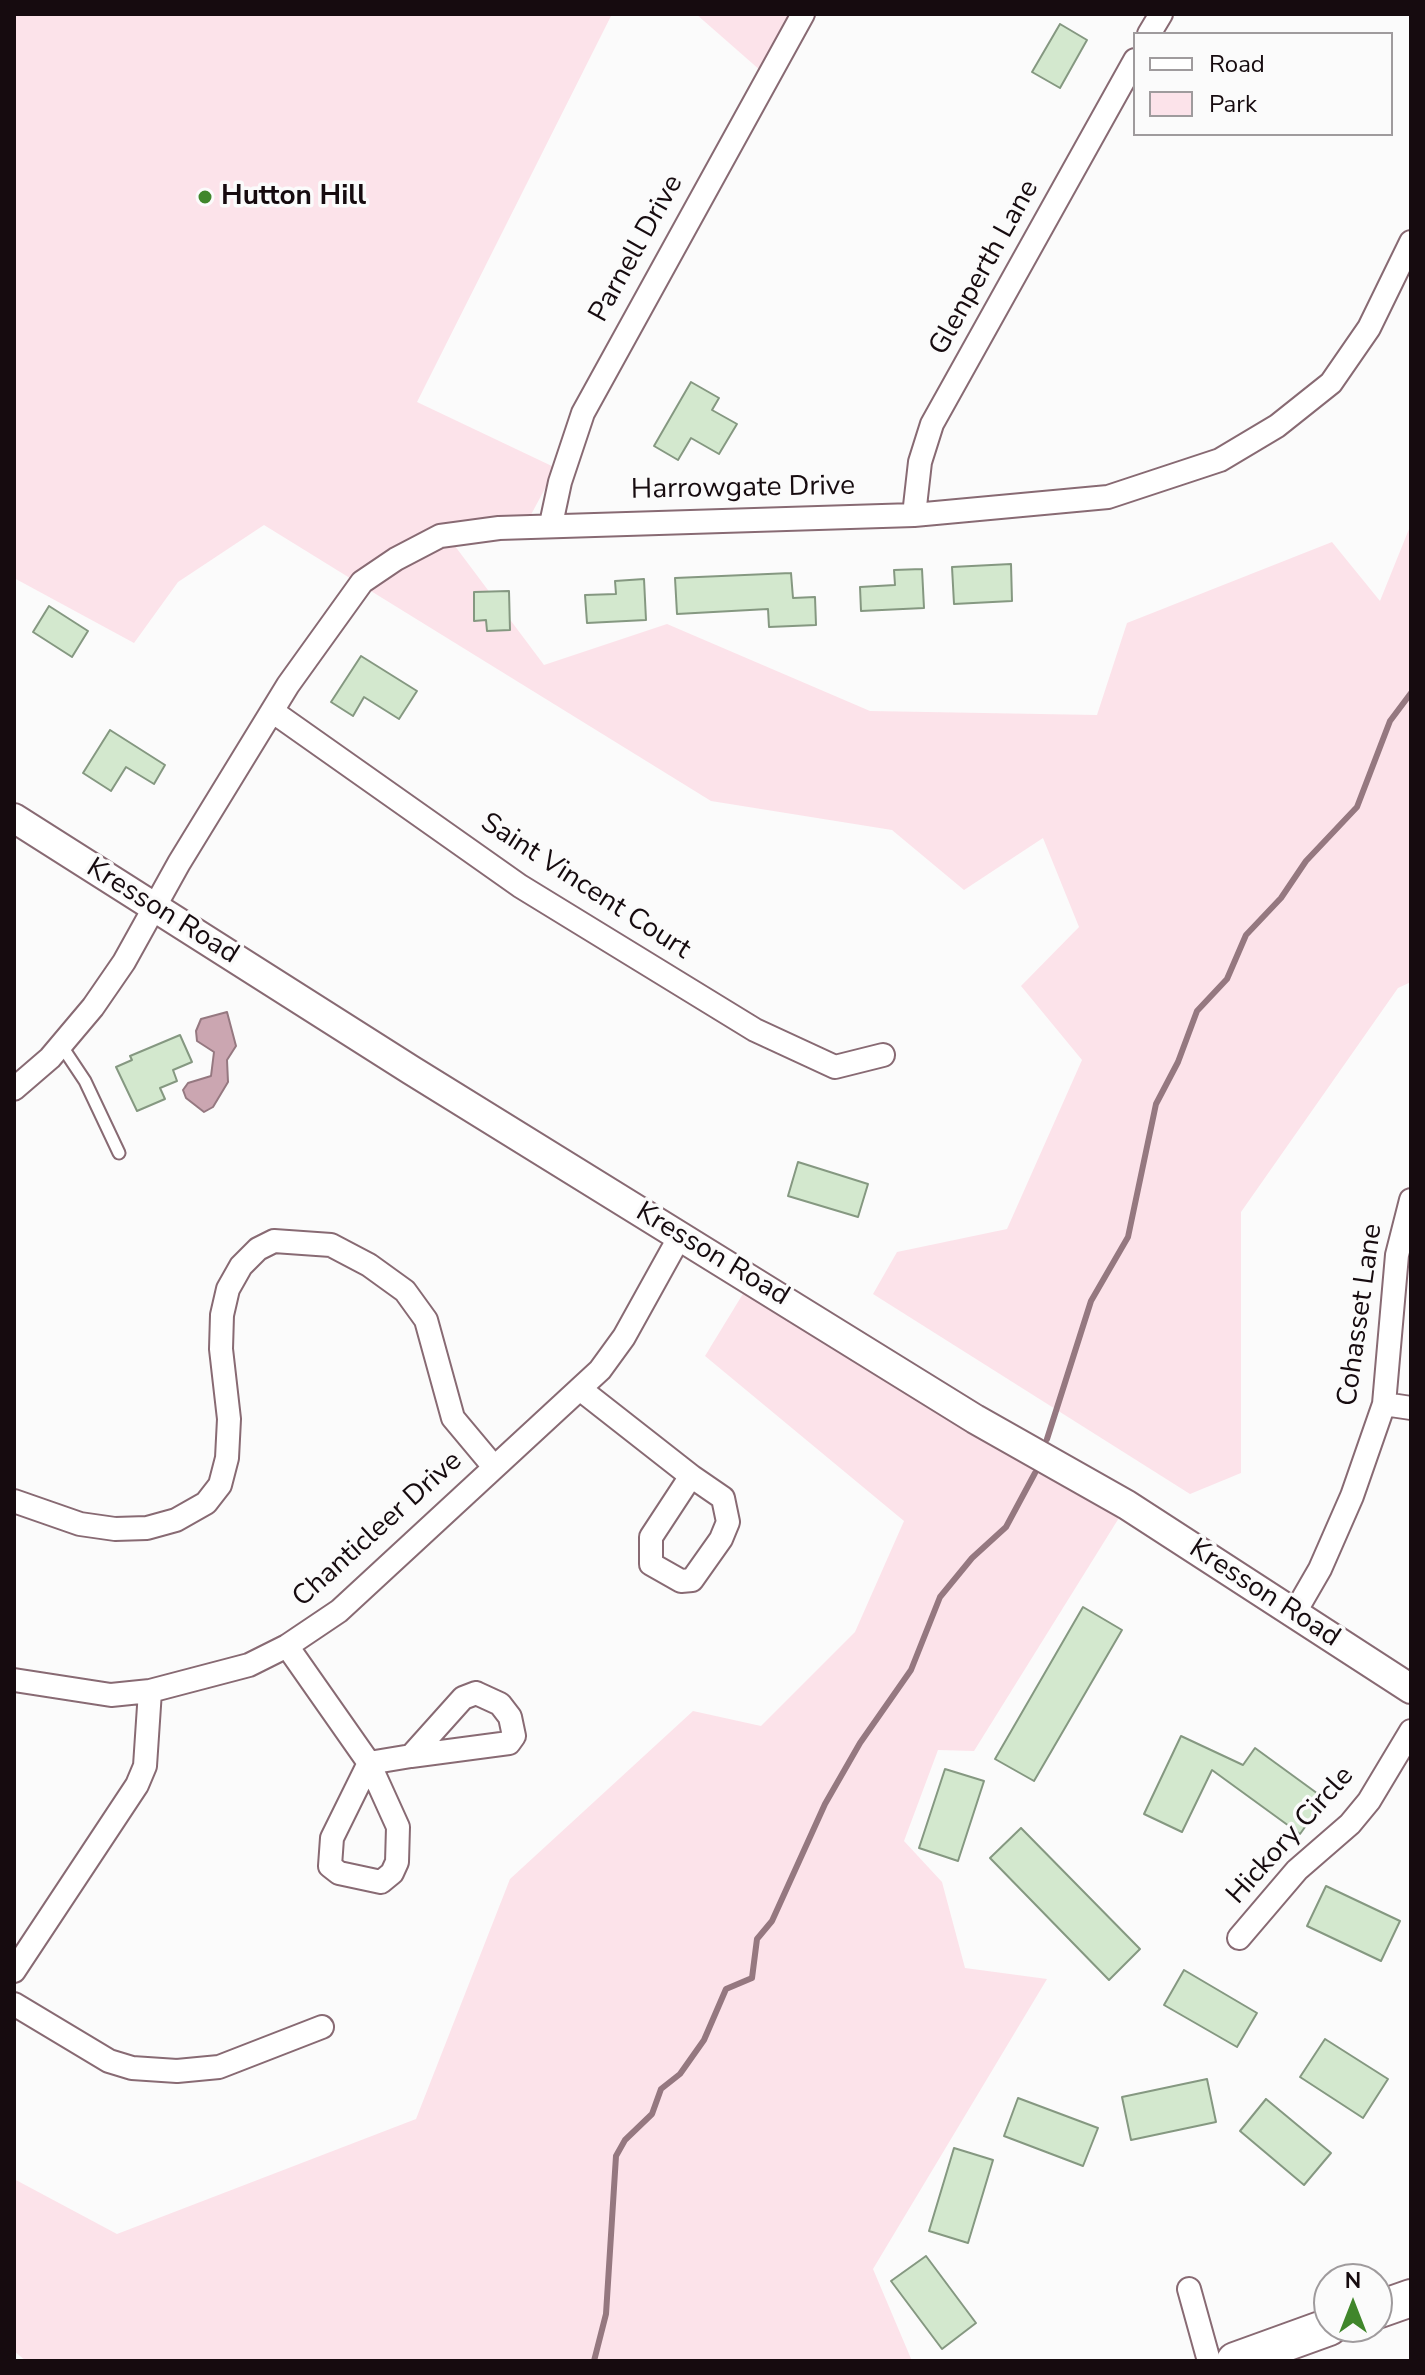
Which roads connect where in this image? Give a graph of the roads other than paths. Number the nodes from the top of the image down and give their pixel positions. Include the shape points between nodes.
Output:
1 (803, 14) edge
2 (1161, 14) edge
3 (1150, 32) edge
4 (1133, 64) edge
5 (1411, 242) edge
6 (914, 515) junction
7 (551, 524) junction
8 (272, 711) junction
9 (14, 818) edge
10 (154, 908) junction
11 (61, 1045) junction
12 (883, 1055) dead end
13 (14, 1089) edge
14 (119, 1153) dead end
15 (1411, 1200) edge
16 (680, 1236) junction
17 (580, 1389) junction
18 (1384, 1404) junction
19 (1411, 1408) edge
20 (494, 1467) junction
21 (691, 1476) junction
22 (14, 1501) edge
23 (1294, 1614) junction
24 (287, 1646) junction
25 (14, 1680) edge
26 (1411, 1689) edge
27 (150, 1691) junction
28 (1411, 1731) edge
29 (411, 1756) dead end
30 (369, 1763) junction
31 (1239, 1938) dead end
32 (14, 1971) edge
33 (14, 2004) edge
34 (322, 2027) dead end
35 (1189, 2289) dead end
36 (1313, 2333) edge
37 (1209, 2361) edge
38 (1235, 2361) edge

1 - 7 street, Parnell Drive via 583,413
2 - 3 street
4 - 6 street, Glenperth Lane via 932,424 920,462
5 - 6 street, Harrowgate Drive via 1369,328 1331,383 1277,426 1220,460 1108,497
6 - 7 street, Harrowgate Drive
7 - 8 street, Harrowgate Drive via 440,536 362,582
8 - 10 street, Harrowgate Drive
8 - 12 street, Saint Vincent Court via 520,886 755,1030 835,1067
9 - 10 street, Kresson Road
10 - 11 street via 124,962
10 - 16 street, Kresson Road
11 - 13 street
11 - 14 lane via 85,1081
15 - 18 street, Cohasset Lane via 1397,1255
16 - 17 street, Chanticleer Drive via 624,1337
16 - 23 street, Kresson Road via 975,1419 1127,1505
17 - 20 street, Chanticleer Drive
17 - 21 street
18 - 19 street
18 - 23 street, Cohasset Lane via 1331,1545
20 - 22 street via 453,1418 426,1320 405,1291 331,1245 274,1241 241,1266 228,1289 221,1349 229,1419 227,1458 220,1485 206,1503 176,1520 115,1529 53,1517
20 - 24 street, Chanticleer Drive via 339,1611
21 - 21 street via 723,1498 728,1522 692,1580 681,1581 651,1564 651,1537
23 - 26 street, Kresson Road
24 - 27 street, Chanticleer Drive via 249,1665
24 - 30 street
25 - 27 street, Chanticleer Drive via 111,1695
27 - 32 street via 145,1766 137,1785
28 - 31 street, Hickory Circle via 1350,1824 1297,1870
29 - 30 street
30 - 30 street via 398,1827 397,1862 381,1882 330,1866 332,1838
33 - 34 street via 109,2061 132,2068 219,2067
35 - 37 street
36 - 38 main road

